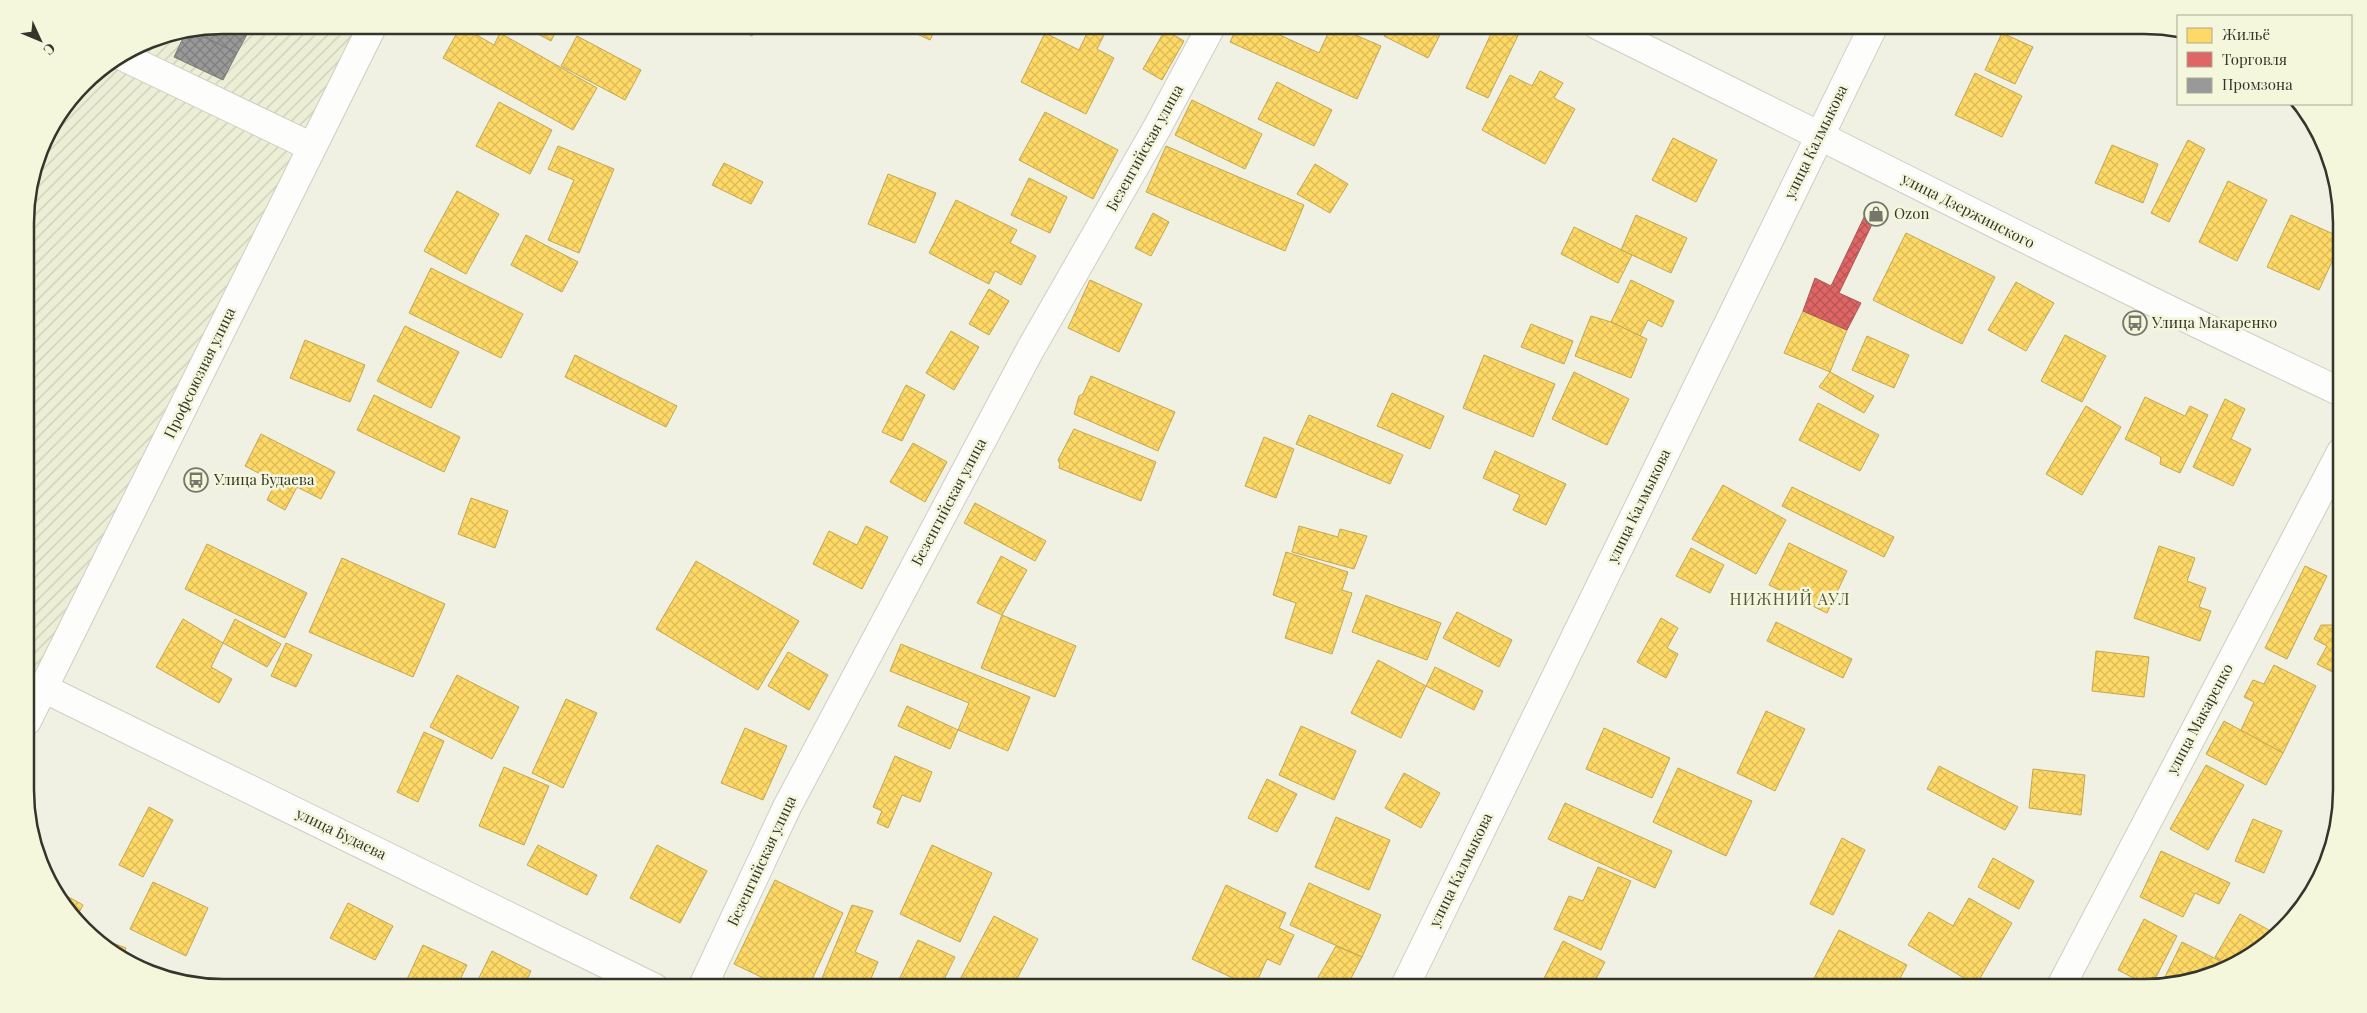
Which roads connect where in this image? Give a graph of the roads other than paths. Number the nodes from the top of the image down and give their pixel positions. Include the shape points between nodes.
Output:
1 (368, 34) edge
2 (1207, 34) edge
3 (1615, 34) edge
4 (1870, 34) edge
5 (128, 59) edge
6 (1820, 135) junction
7 (312, 147) junction
8 (2333, 388) edge
9 (2333, 467) edge
10 (35, 691) edge
11 (636, 979) edge
12 (706, 979) edge
13 (1408, 979) edge
14 (2065, 979) edge

1 - 7 street, Профсоюзная улица
2 - 12 street, Безенгийская улица via 1030,350 787,807
3 - 6 street, улица Дзержинского
4 - 6 street, улица Калмыкова
5 - 7 street
6 - 8 street, улица Дзержинского via 2036,246
6 - 13 street, улица Калмыкова
7 - 10 street, Профсоюзная улица
9 - 14 street, улица Макаренко
10 - 11 street, улица Будаева

